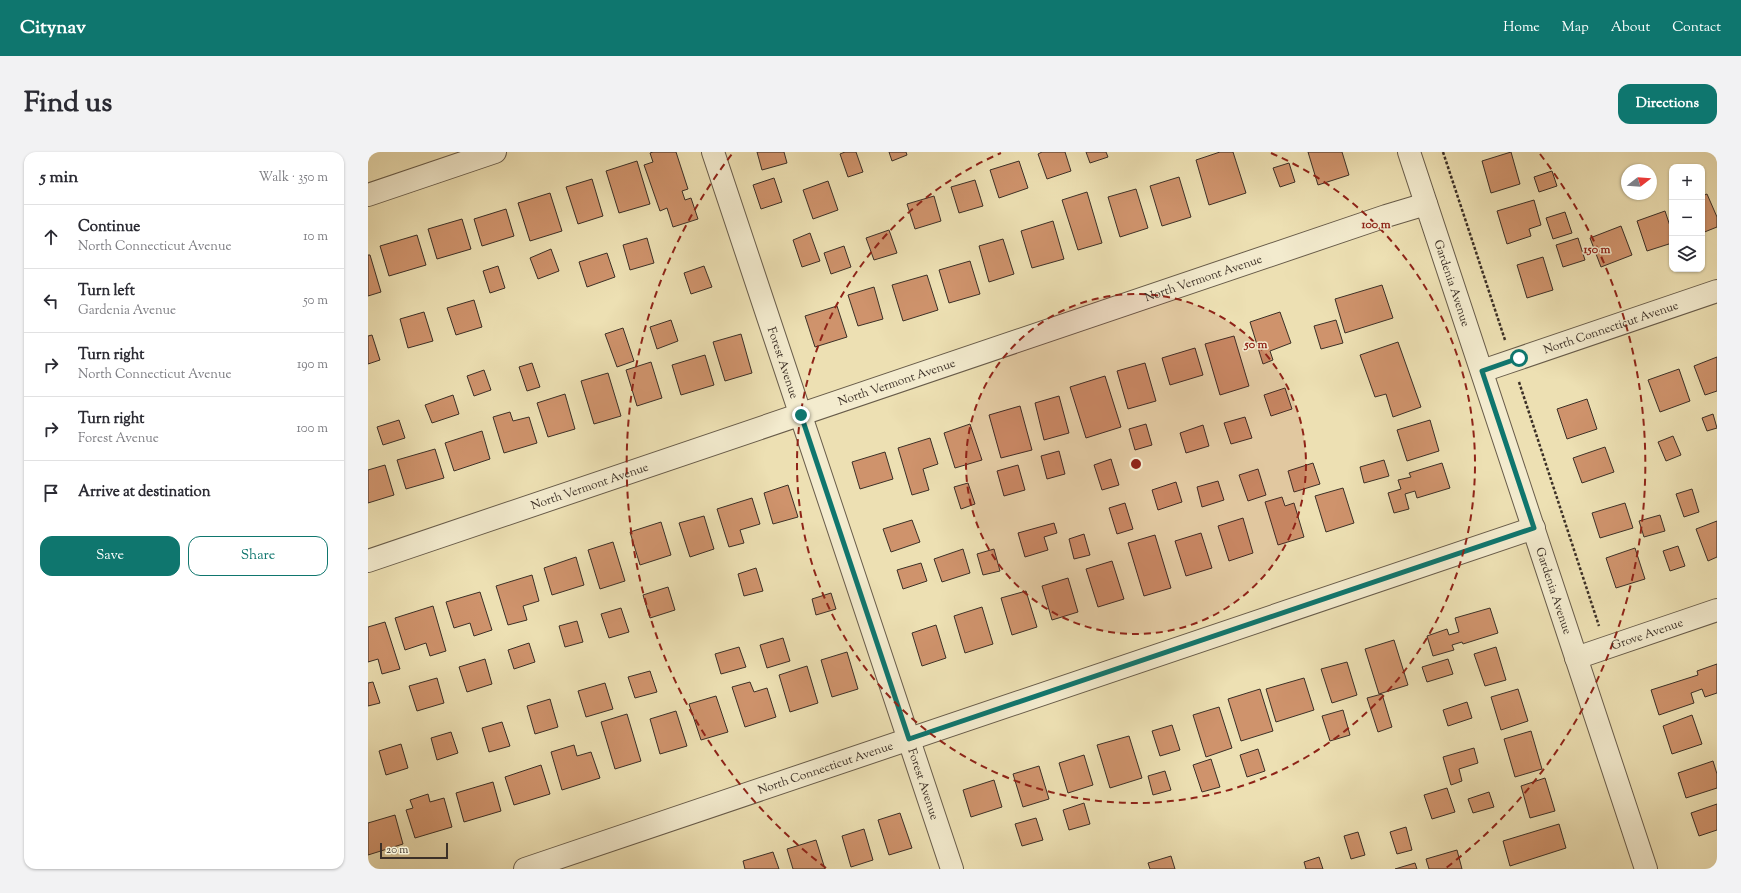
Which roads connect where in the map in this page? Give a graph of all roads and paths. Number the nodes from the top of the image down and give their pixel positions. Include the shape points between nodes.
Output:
1 (495, 152) edge
2 (713, 152) edge
3 (1409, 152) edge
4 (1443, 152) edge
5 (368, 195) edge
6 (1426, 204) junction
7 (1717, 291) edge
8 (1507, 345) dead end
9 (1482, 371) junction
10 (1518, 378) dead end
11 (801, 415) junction
12 (1534, 528) junction
13 (368, 561) edge
14 (1717, 610) edge
15 (1600, 627) dead end
16 (1576, 658) junction
17 (909, 739) junction
18 (525, 869) edge
19 (952, 869) edge
20 (1646, 869) edge

1 - 5 street
2 - 11 street, Forest Avenue
3 - 6 street, Gardenia Avenue
4 - 8 path
6 - 9 street, Gardenia Avenue
6 - 11 street, North Vermont Avenue
7 - 9 street, North Connecticut Avenue
9 - 12 street, Gardenia Avenue
10 - 15 path
11 - 13 street, North Vermont Avenue
11 - 17 street, Forest Avenue
12 - 16 street, Gardenia Avenue
12 - 17 street, North Connecticut Avenue
14 - 16 street, Grove Avenue
16 - 20 street, Gardenia Avenue
17 - 18 street, North Connecticut Avenue
17 - 19 street, Forest Avenue

